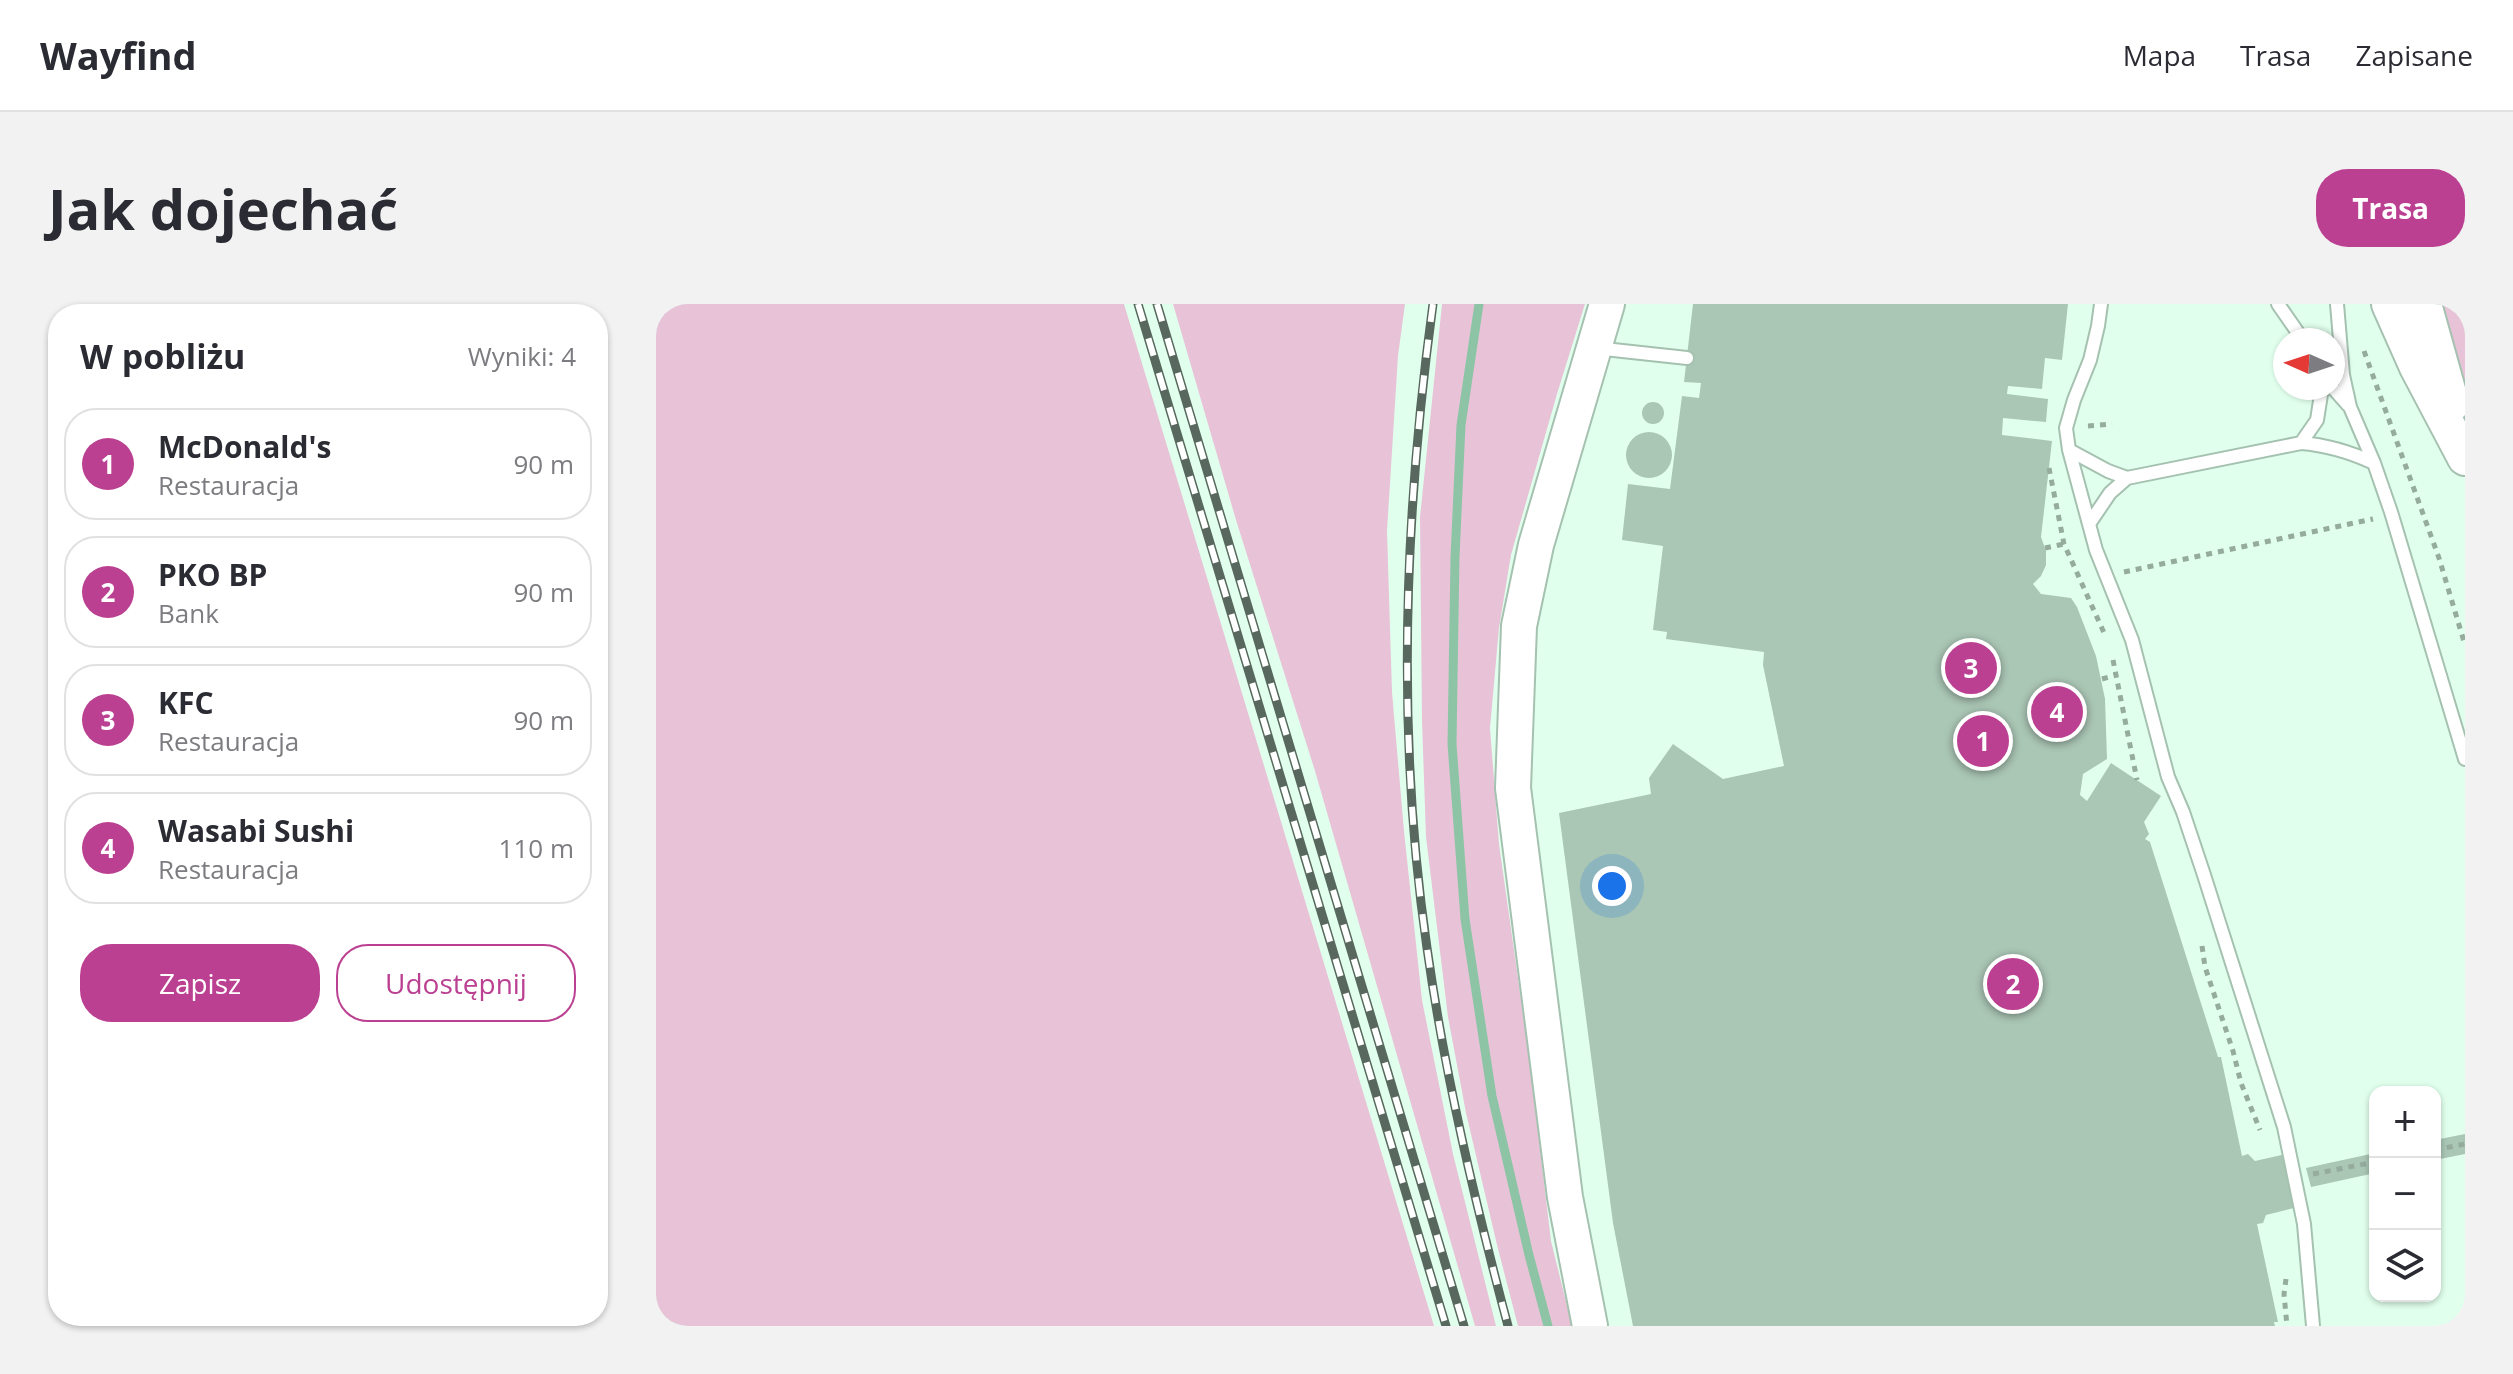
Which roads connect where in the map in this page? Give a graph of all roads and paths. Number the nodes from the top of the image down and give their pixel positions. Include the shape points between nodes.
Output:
1 (1607, 304) edge
2 (2101, 304) edge
3 (2278, 304) edge
4 (2337, 304) edge
5 (2389, 304) edge
6 (2424, 304) edge
7 (2295, 328) edge
8 (1593, 348) junction
9 (2364, 351) dead end
10 (1687, 358) dead end
11 (2320, 400) edge
12 (2344, 400) edge
13 (2350, 407) junction
14 (2301, 443) junction
15 (2465, 447) edge
16 (2069, 450) junction
17 (2465, 458) edge
18 (2374, 463) junction
19 (2049, 467) dead end
20 (2127, 478) junction
21 (2418, 500) junction
22 (2391, 512) junction
23 (2089, 524) junction
24 (2064, 544) junction
25 (2045, 548) dead end
26 (2107, 575) junction
27 (2081, 583) junction
28 (2465, 645) edge
29 (2116, 675) junction
30 (2102, 679) dead end
31 (2465, 759) edge
32 (2137, 780) dead end
33 (2198, 934) dead end
34 (2261, 1131) dead end
35 (2465, 1144) edge
36 (2441, 1149) edge
37 (2369, 1163) edge
38 (2295, 1178) junction
39 (1590, 1326) edge
40 (2313, 1326) edge

1 - 8 street
2 - 16 lane via 2090,360 2066,428
3 - 7 lane
4 - 13 lane
5 - 17 street
6 - 15 street
8 - 10 lane
8 - 39 street via 1536,545 1519,626 1513,788 1565,1197
9 - 21 path
11 - 14 lane via 2317,420
12 - 13 lane
13 - 18 lane
14 - 18 lane via 2324,444
14 - 20 lane
16 - 20 lane
16 - 23 lane
18 - 22 lane
19 - 24 path
20 - 23 lane
21 - 22 path
21 - 28 path
22 - 26 path
22 - 31 lane
23 - 26 lane
24 - 25 path
24 - 27 path
26 - 27 path
26 - 38 lane via 2264,1062
27 - 29 path via 2110,647
29 - 30 path
29 - 32 path
33 - 34 path via 2241,1083
35 - 36 path
37 - 38 path
38 - 40 lane

